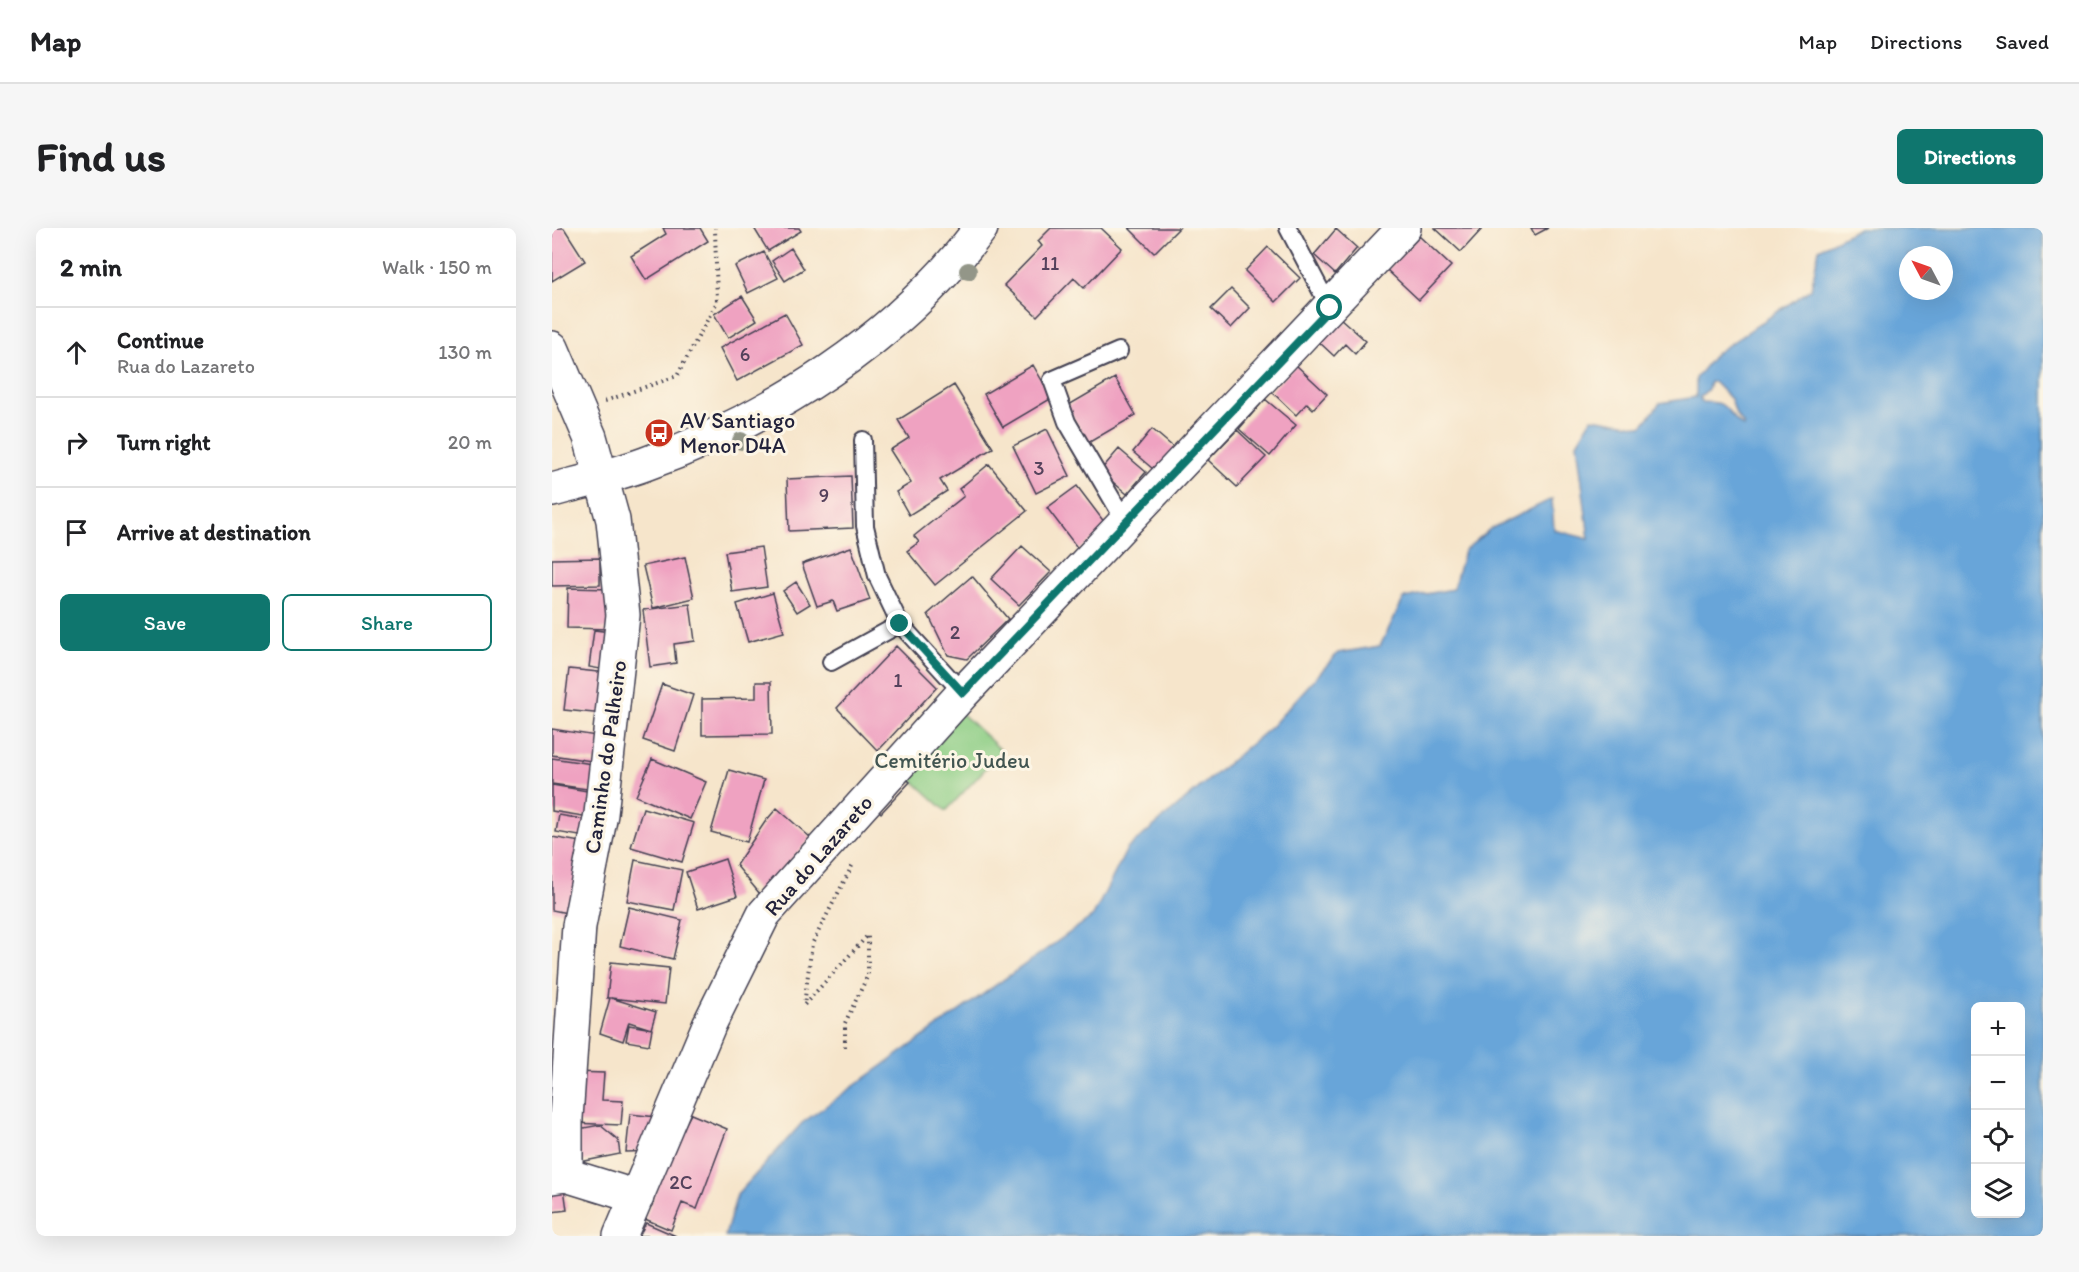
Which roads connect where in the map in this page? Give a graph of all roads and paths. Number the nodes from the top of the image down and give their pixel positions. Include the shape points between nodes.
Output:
1 (715, 228) edge
2 (981, 228) edge
3 (1288, 228) edge
4 (1404, 228) edge
5 (1330, 308) junction
6 (552, 348) edge
7 (1119, 351) dead end
8 (579, 410) junction
9 (863, 440) dead end
10 (601, 477) junction
11 (552, 490) edge
12 (1125, 521) junction
13 (900, 624) junction
14 (831, 662) dead end
15 (963, 693) junction
16 (856, 859) dead end
17 (845, 1047) dead end
18 (559, 1176) edge
19 (637, 1197) junction
20 (620, 1236) edge

1 - 8 path via 717,302 677,375
2 - 10 street via 903,312 846,359 744,422 643,465
3 - 5 lane
4 - 5 street, Rua do Lazareto
5 - 12 street, Rua do Lazareto
6 - 8 street, Caminho do Palheiro
7 - 12 lane via 1052,380 1067,422
8 - 10 street, Caminho do Palheiro
9 - 13 lane via 865,526 877,576
10 - 11 street
10 - 18 street, Caminho do Palheiro via 613,520 623,615 601,814 579,926
12 - 15 street, Rua do Lazareto
13 - 14 lane
13 - 15 lane
15 - 19 street, Rua do Lazareto via 764,914 710,1025
16 - 17 path via 812,944 804,1005 868,935 868,975 845,1023
18 - 19 street
19 - 20 street, Rua do Lazareto

